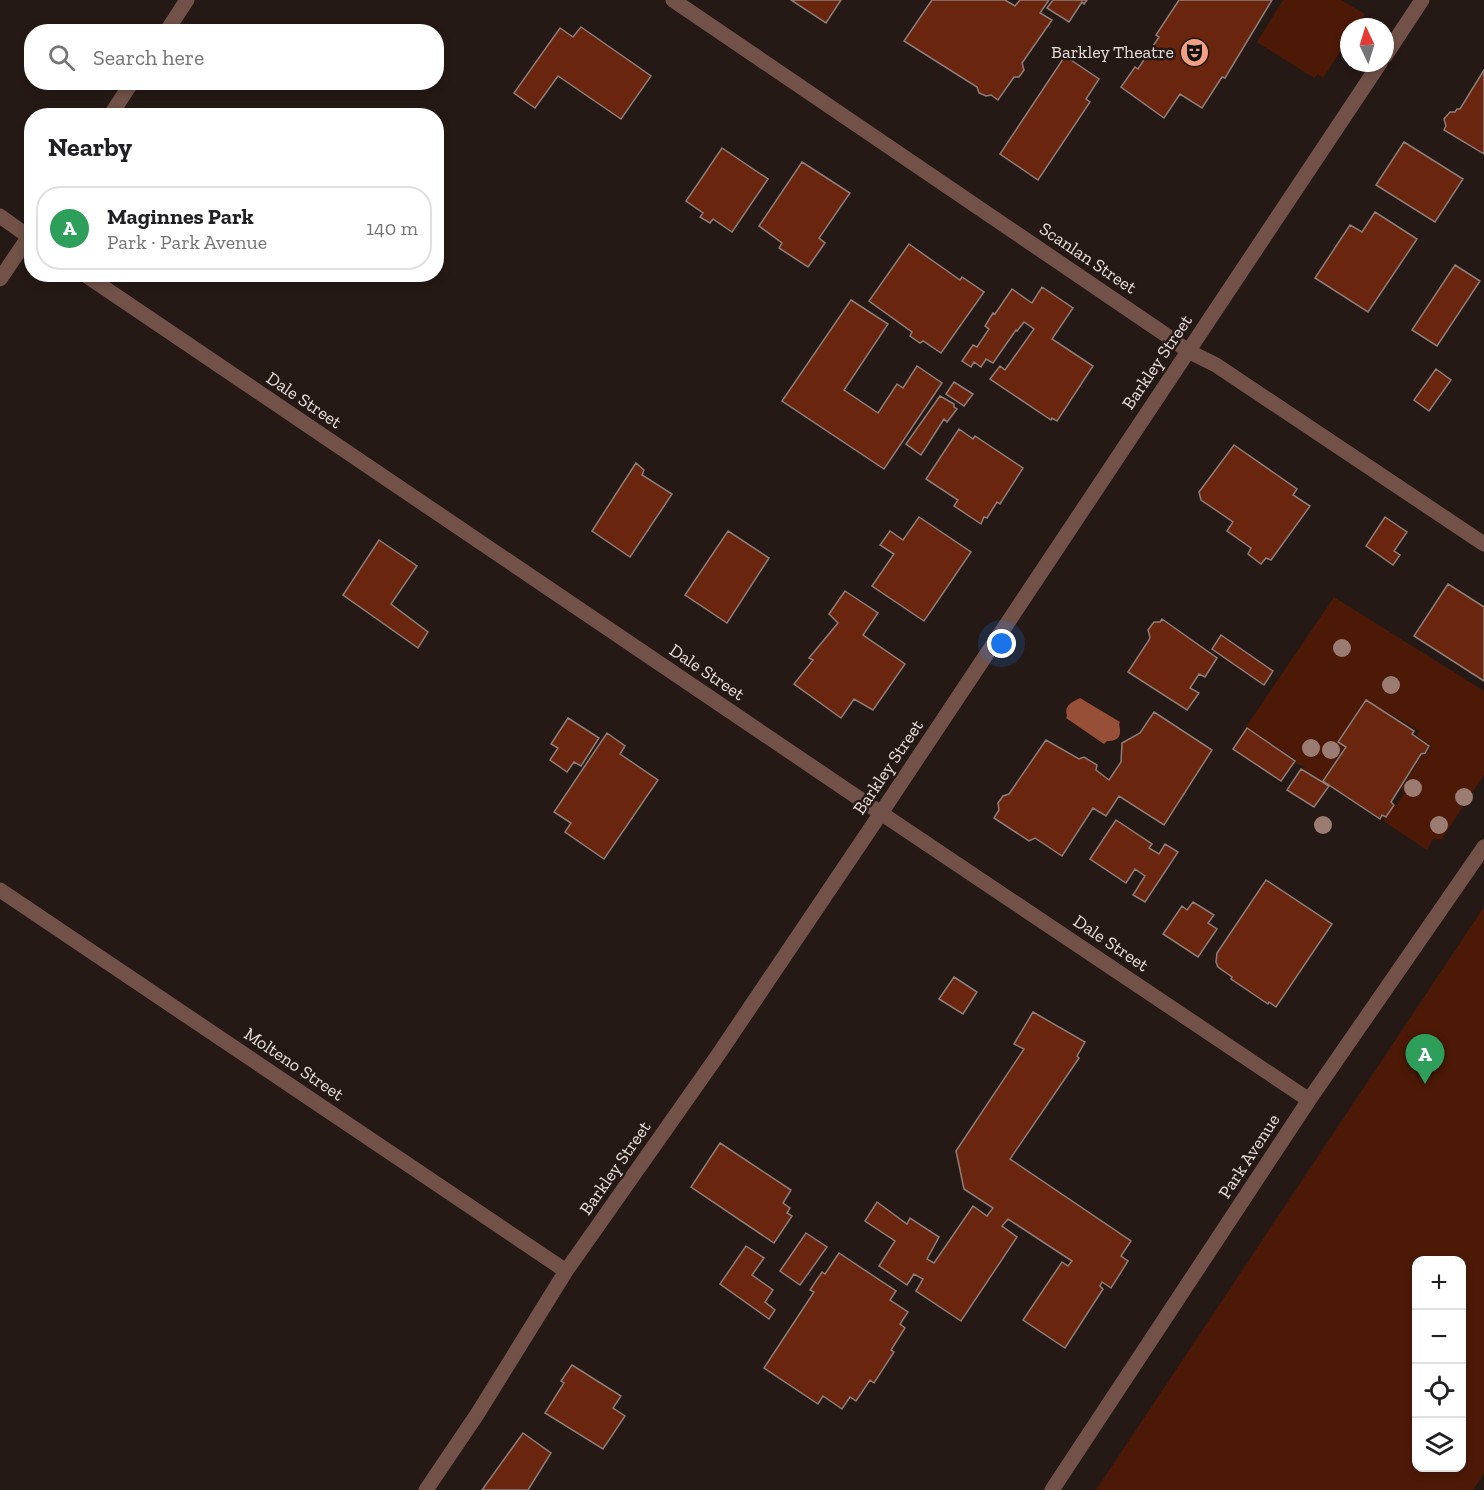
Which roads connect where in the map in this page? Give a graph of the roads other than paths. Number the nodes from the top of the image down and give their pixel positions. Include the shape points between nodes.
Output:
1 (187, 0) edge
2 (673, 0) edge
3 (1422, 0) edge
4 (171, 24) edge
5 (1394, 42) edge
6 (1374, 72) edge
7 (127, 90) edge
8 (115, 108) edge
9 (0, 216) edge
10 (24, 232) edge
11 (24, 245) edge
12 (0, 279) edge
13 (96, 282) edge
14 (1188, 351) junction
15 (1484, 544) edge
16 (881, 813) junction
17 (1484, 847) edge
18 (0, 890) edge
19 (1309, 1100) junction
20 (566, 1271) junction
21 (426, 1490) edge
22 (1052, 1490) edge

1 - 4 street
2 - 14 street, Scanlan Street
3 - 5 street
6 - 14 street, Barkley Street
7 - 8 street
9 - 10 street
11 - 12 street
13 - 16 street, Dale Street
14 - 15 street, Scanlan Street via 1216,365
14 - 16 street, Barkley Street
16 - 19 street, Dale Street
16 - 20 street, Barkley Street
17 - 19 street, Park Avenue
18 - 20 street, Molteno Street
19 - 22 street, Park Avenue
20 - 21 street, Barkley Street

